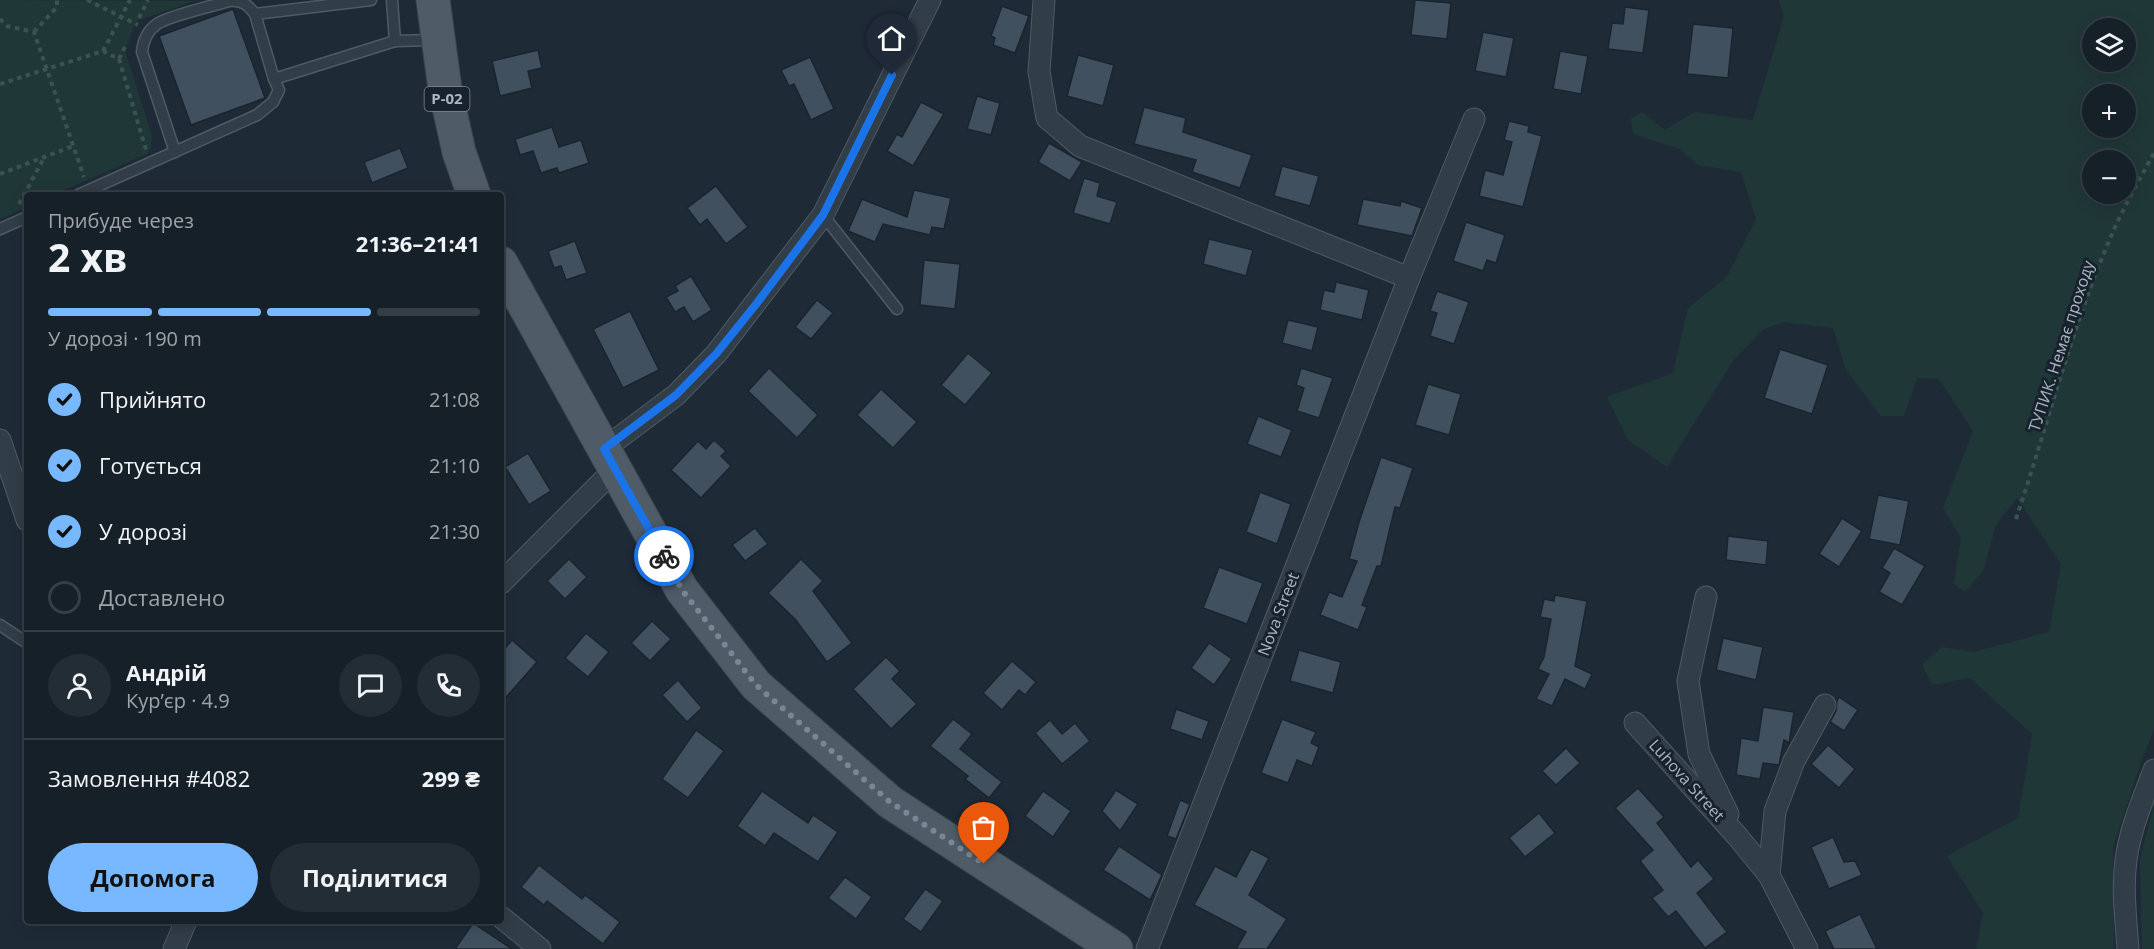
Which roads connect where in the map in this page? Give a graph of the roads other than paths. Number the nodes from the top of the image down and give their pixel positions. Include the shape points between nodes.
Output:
1 (371, 0) edge
2 (392, 0) edge
3 (433, 0) edge
4 (1044, 0) edge
5 (929, 1) edge
6 (255, 14) junction
7 (439, 40) junction
8 (396, 41) junction
9 (274, 79) junction
10 (1474, 119) dead end
11 (176, 152) junction
12 (85, 192) edge
13 (473, 192) edge
14 (823, 215) junction
15 (24, 218) edge
16 (3, 227) edge
17 (504, 268) edge
18 (1408, 279) junction
19 (897, 309) dead end
20 (0, 440) edge
21 (609, 459) junction
22 (24, 511) edge
23 (504, 580) edge
24 (1706, 597) dead end
25 (0, 625) edge
26 (24, 641) edge
27 (1825, 705) dead end
28 (1635, 723) dead end
29 (2154, 770) edge
30 (1738, 837) junction
31 (1769, 874) junction
32 (504, 919) edge
33 (185, 924) edge
34 (174, 949) edge
35 (540, 949) edge
36 (1116, 949) edge
37 (1147, 949) edge
38 (1807, 949) edge
39 (2128, 949) edge

1 - 6 lane
2 - 8 lane
3 - 7 main road, Р-02
4 - 18 street via 1039,72 1047,117 1080,146
5 - 14 street
6 - 9 lane
6 - 11 lane via 239,0 229,1 158,23 143,42 142,52
7 - 8 lane
7 - 13 main road, Р-02 via 447,100
8 - 9 lane
9 - 11 lane via 279,90 273,102 257,115
10 - 18 street, Nova Street
11 - 12 lane
14 - 19 lane
14 - 21 street via 716,354
15 - 16 lane
17 - 21 main road
18 - 37 street, Nova Street
20 - 22 street
21 - 23 street
21 - 36 main road via 682,590 756,685 890,802
24 - 30 street, Luhova Street via 1688,681 1699,754
25 - 26 lane
27 - 31 street via 1794,761 1775,811
28 - 30 street, Luhova Street
29 - 39 street via 2132,829 2126,858
30 - 31 street, Luhova Street
31 - 38 street, Luhova Street
32 - 35 street
33 - 34 street

